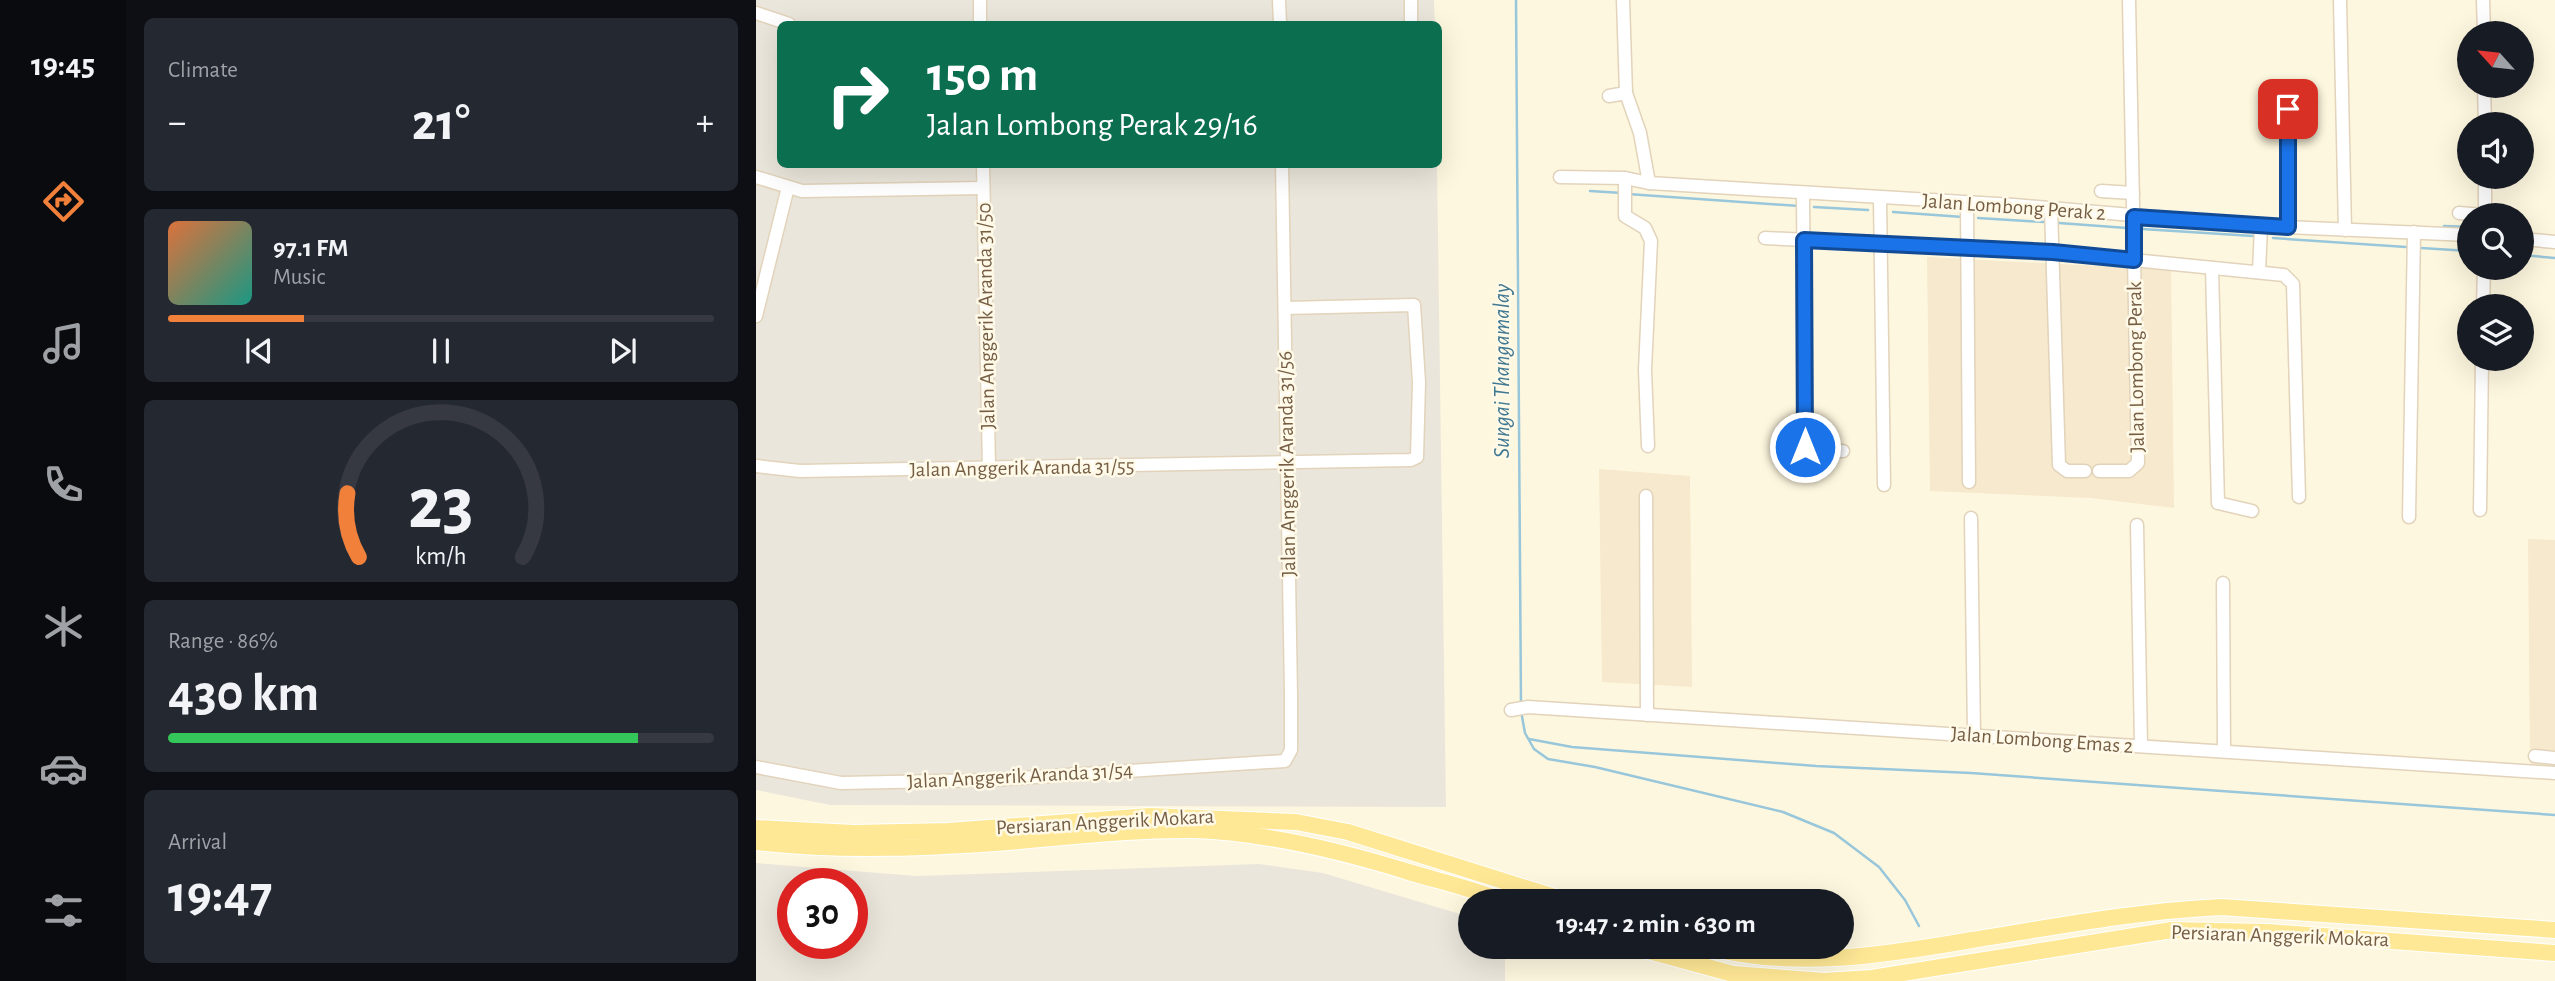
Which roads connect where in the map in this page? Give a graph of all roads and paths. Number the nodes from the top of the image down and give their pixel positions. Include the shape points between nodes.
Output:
1 (979, 0) edge
2 (1279, 0) edge
3 (1410, 0) edge
4 (1623, 0) edge
5 (2129, 0) edge
6 (2340, 0) edge
7 (2483, 0) edge
8 (756, 13) edge
9 (780, 21) edge
10 (980, 21) edge
11 (1280, 21) edge
12 (1411, 21) edge
13 (2484, 21) edge
14 (1626, 93) junction
15 (1609, 96) dead end
16 (2288, 109) dead end
17 (983, 168) edge
18 (1282, 168) edge
19 (756, 177) edge
20 (1560, 177) dead end
21 (1649, 183) junction
22 (788, 187) junction
23 (983, 188) junction
24 (1625, 188) junction
25 (2101, 191) dead end
26 (2133, 193) junction
27 (1803, 194) junction
28 (1880, 198) junction
29 (1968, 203) junction
30 (2051, 208) junction
31 (2134, 217) junction
32 (2261, 226) junction
33 (2288, 227) junction
34 (2345, 230) junction
35 (2414, 232) junction
36 (2457, 234) edge
37 (1765, 238) dead end
38 (1804, 240) junction
39 (2534, 240) edge
40 (2555, 242) edge
41 (1881, 244) junction
42 (1968, 248) junction
43 (2053, 252) junction
44 (2134, 260) junction
45 (2211, 268) junction
46 (2259, 272) junction
47 (1285, 308) junction
48 (756, 316) edge
49 (2482, 371) edge
50 (1648, 446) dead end
51 (1843, 451) dead end
52 (1287, 464) junction
53 (756, 466) edge
54 (989, 468) junction
55 (2085, 471) dead end
56 (2099, 471) dead end
57 (1969, 482) dead end
58 (1884, 485) dead end
59 (1646, 496) dead end
60 (2299, 497) dead end
61 (2480, 510) dead end
62 (2252, 511) dead end
63 (2409, 517) dead end
64 (1971, 518) dead end
65 (2137, 524) dead end
66 (2223, 583) dead end
67 (1511, 710) dead end
68 (1647, 715) junction
69 (1974, 736) junction
70 (2141, 746) junction
71 (2224, 751) junction
72 (2535, 756) dead end
73 (2555, 758) edge
74 (1285, 761) joint
75 (756, 767) edge
76 (2555, 772) edge
77 (756, 828) edge
78 (756, 842) edge
79 (1472, 889) edge
80 (1529, 889) edge
81 (2555, 930) edge
82 (2555, 953) edge
83 (1854, 956) edge
84 (1678, 959) edge
85 (1810, 959) edge
86 (1834, 959) edge

1 - 10 street
2 - 11 street
3 - 12 street
4 - 14 street
5 - 26 street, Jalan Lombong Perak
6 - 34 street
7 - 13 street
8 - 9 street
14 - 15 street
14 - 21 street via 1640,133
16 - 33 street
17 - 23 street, Jalan Anggerik Aranda 31/50
18 - 47 street, Jalan Anggerik Aranda 31/56
19 - 22 street
20 - 24 street, Jalan Lombong Perak 2
21 - 24 street, Jalan Lombong Perak 2
21 - 27 street, Jalan Lombong Perak 2
22 - 23 street via 802,191
22 - 48 street
23 - 54 street, Jalan Anggerik Aranda 31/50
24 - 50 street via 1625,216 1645,228 1651,241 1645,370
25 - 26 street
26 - 31 street, Jalan Lombong Perak
27 - 28 street, Jalan Lombong Perak 2
27 - 38 street
28 - 29 street, Jalan Lombong Perak 2
28 - 41 street
29 - 30 street, Jalan Lombong Perak 2
29 - 42 street
30 - 31 street, Jalan Lombong Perak 2
30 - 43 street
31 - 32 street, Jalan Lombong Perak 2
31 - 44 street, Jalan Lombong Perak
32 - 33 street, Jalan Lombong Perak 2
32 - 46 street
33 - 34 street, Jalan Lombong Perak 2
34 - 35 street, Jalan Lombong Perak 2
35 - 36 street, Jalan Lombong Perak 2
35 - 63 street
37 - 38 street
38 - 41 street
38 - 51 street via 1805,447 1810,452
39 - 40 street
41 - 42 street
41 - 58 street
42 - 43 street
42 - 57 street
43 - 44 street
43 - 55 street via 2059,465 2067,471
44 - 45 street
44 - 56 street, Jalan Lombong Perak via 2138,463 2129,471
45 - 46 street
45 - 62 street via 2218,503
46 - 60 street via 2284,275 2293,284
47 - 52 street, Jalan Anggerik Aranda 31/56
47 - 52 street, Jalan Anggerik Aranda 31/55 via 1414,305 1420,450 1418,457 1410,460
49 - 61 street
52 - 54 street, Jalan Anggerik Aranda 31/55
52 - 74 street, Jalan Anggerik Aranda 31/56 via 1291,750
53 - 54 street, Jalan Anggerik Aranda 31/55 via 800,471
59 - 68 street
64 - 69 street
65 - 70 street
66 - 71 street
67 - 68 street, Jalan Lombong Emas 2 via 1528,707
68 - 69 street, Jalan Lombong Emas 2
69 - 70 street, Jalan Lombong Emas 2
70 - 71 street, Jalan Lombong Emas 2
71 - 76 street, Jalan Lombong Emas 2
72 - 73 street
74 - 75 street, Jalan Anggerik Aranda 31/54 via 990,780 841,783
77 - 80 main road, Persiaran Anggerik Mokara via 948,831 1150,816 1296,822 1360,835
78 - 79 main road, Persiaran Anggerik Mokara via 914,847 1150,831 1221,832 1348,854
81 - 83 main road, Persiaran Anggerik Mokara via 2221,907 2168,909
82 - 84 main road, Persiaran Anggerik Mokara via 2268,932 2172,930 1871,978 1824,981 1733,974
85 - 86 main road, Persiaran Anggerik Mokara

